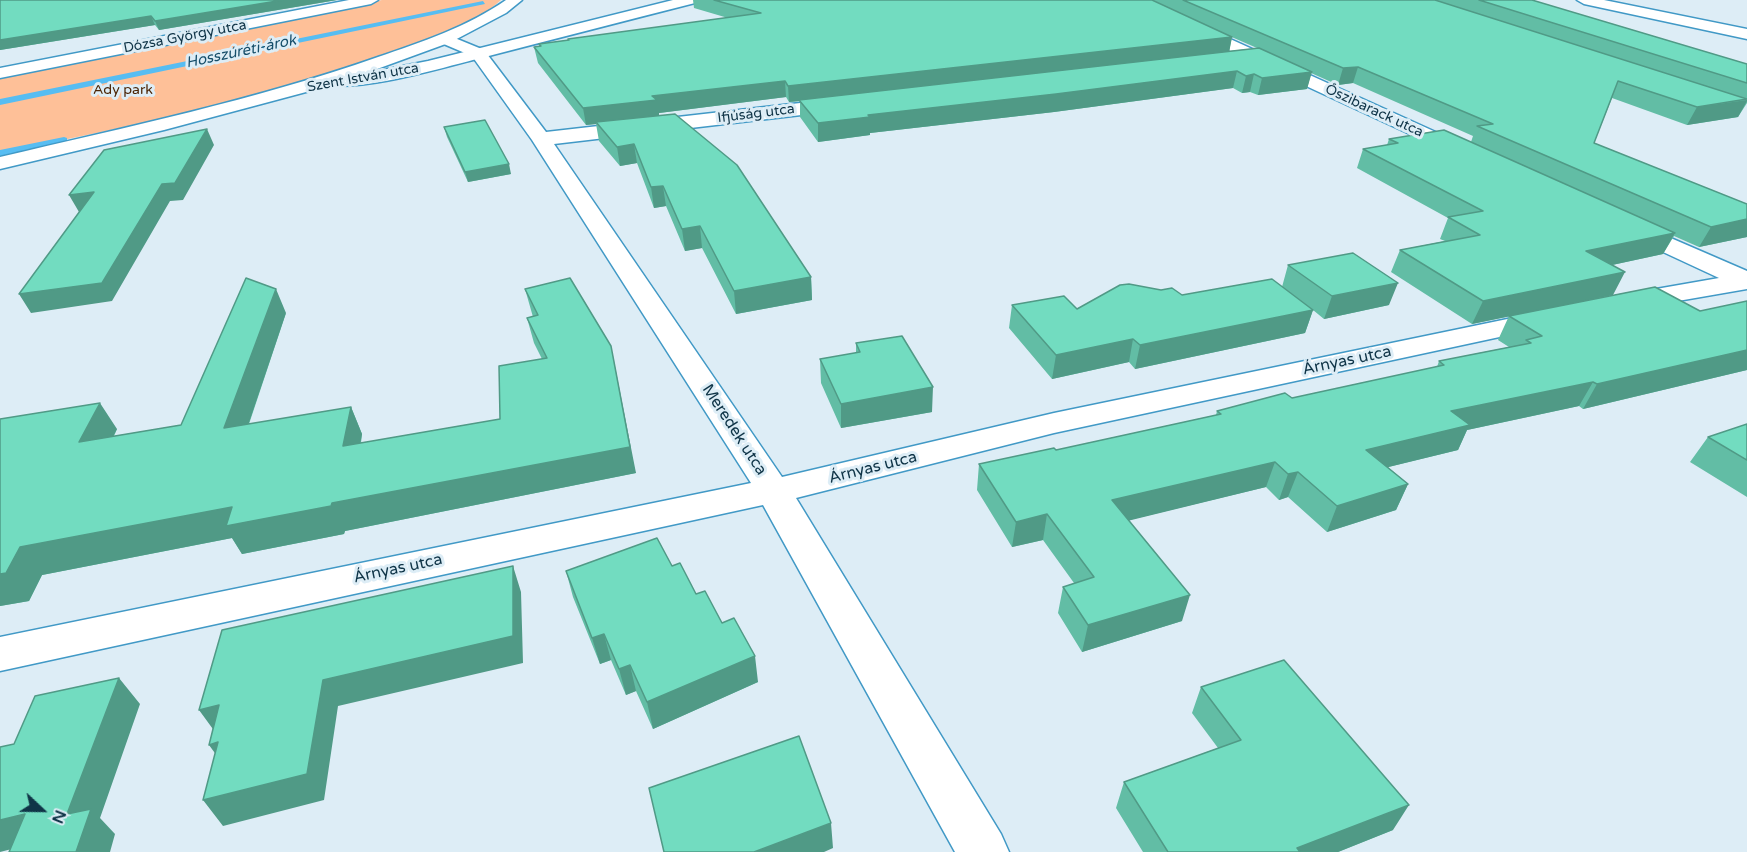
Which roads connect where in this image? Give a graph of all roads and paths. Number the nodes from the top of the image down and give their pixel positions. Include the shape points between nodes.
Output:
1 (371, 0) edge
2 (515, 0) edge
3 (690, 0) edge
4 (1132, 0) edge
5 (1569, 0) edge
6 (1584, 0) edge
7 (1702, 24) junction
8 (1747, 34) edge
9 (445, 39) junction
10 (478, 53) junction
11 (1257, 57) junction
12 (1226, 61) edge
13 (0, 73) edge
14 (330, 80) junction
15 (865, 102) edge
16 (541, 139) junction
17 (1484, 161) edge
18 (0, 163) edge
19 (1613, 220) edge
20 (1747, 281) edge
21 (773, 490) junction
22 (0, 654) edge
23 (983, 852) edge

1 - 13 main road, Dózsa György utca
2 - 9 main road
3 - 10 main road, Szent István utca
4 - 11 main road, Őszibarack utca
5 - 7 main road
6 - 7 main road
7 - 8 main road
9 - 10 main road
9 - 14 main road
10 - 14 main road, Szent István utca via 362,79
10 - 16 main road, Meredek utca
11 - 12 main road
11 - 17 main road, Őszibarack utca
14 - 18 main road, Szent István utca
15 - 16 main road, Ifjúság utca
16 - 21 main road, Meredek utca
19 - 20 main road
20 - 21 main road, Árnyas utca via 1584,310 1054,423
21 - 22 main road, Árnyas utca
21 - 23 main road, Meredek utca

